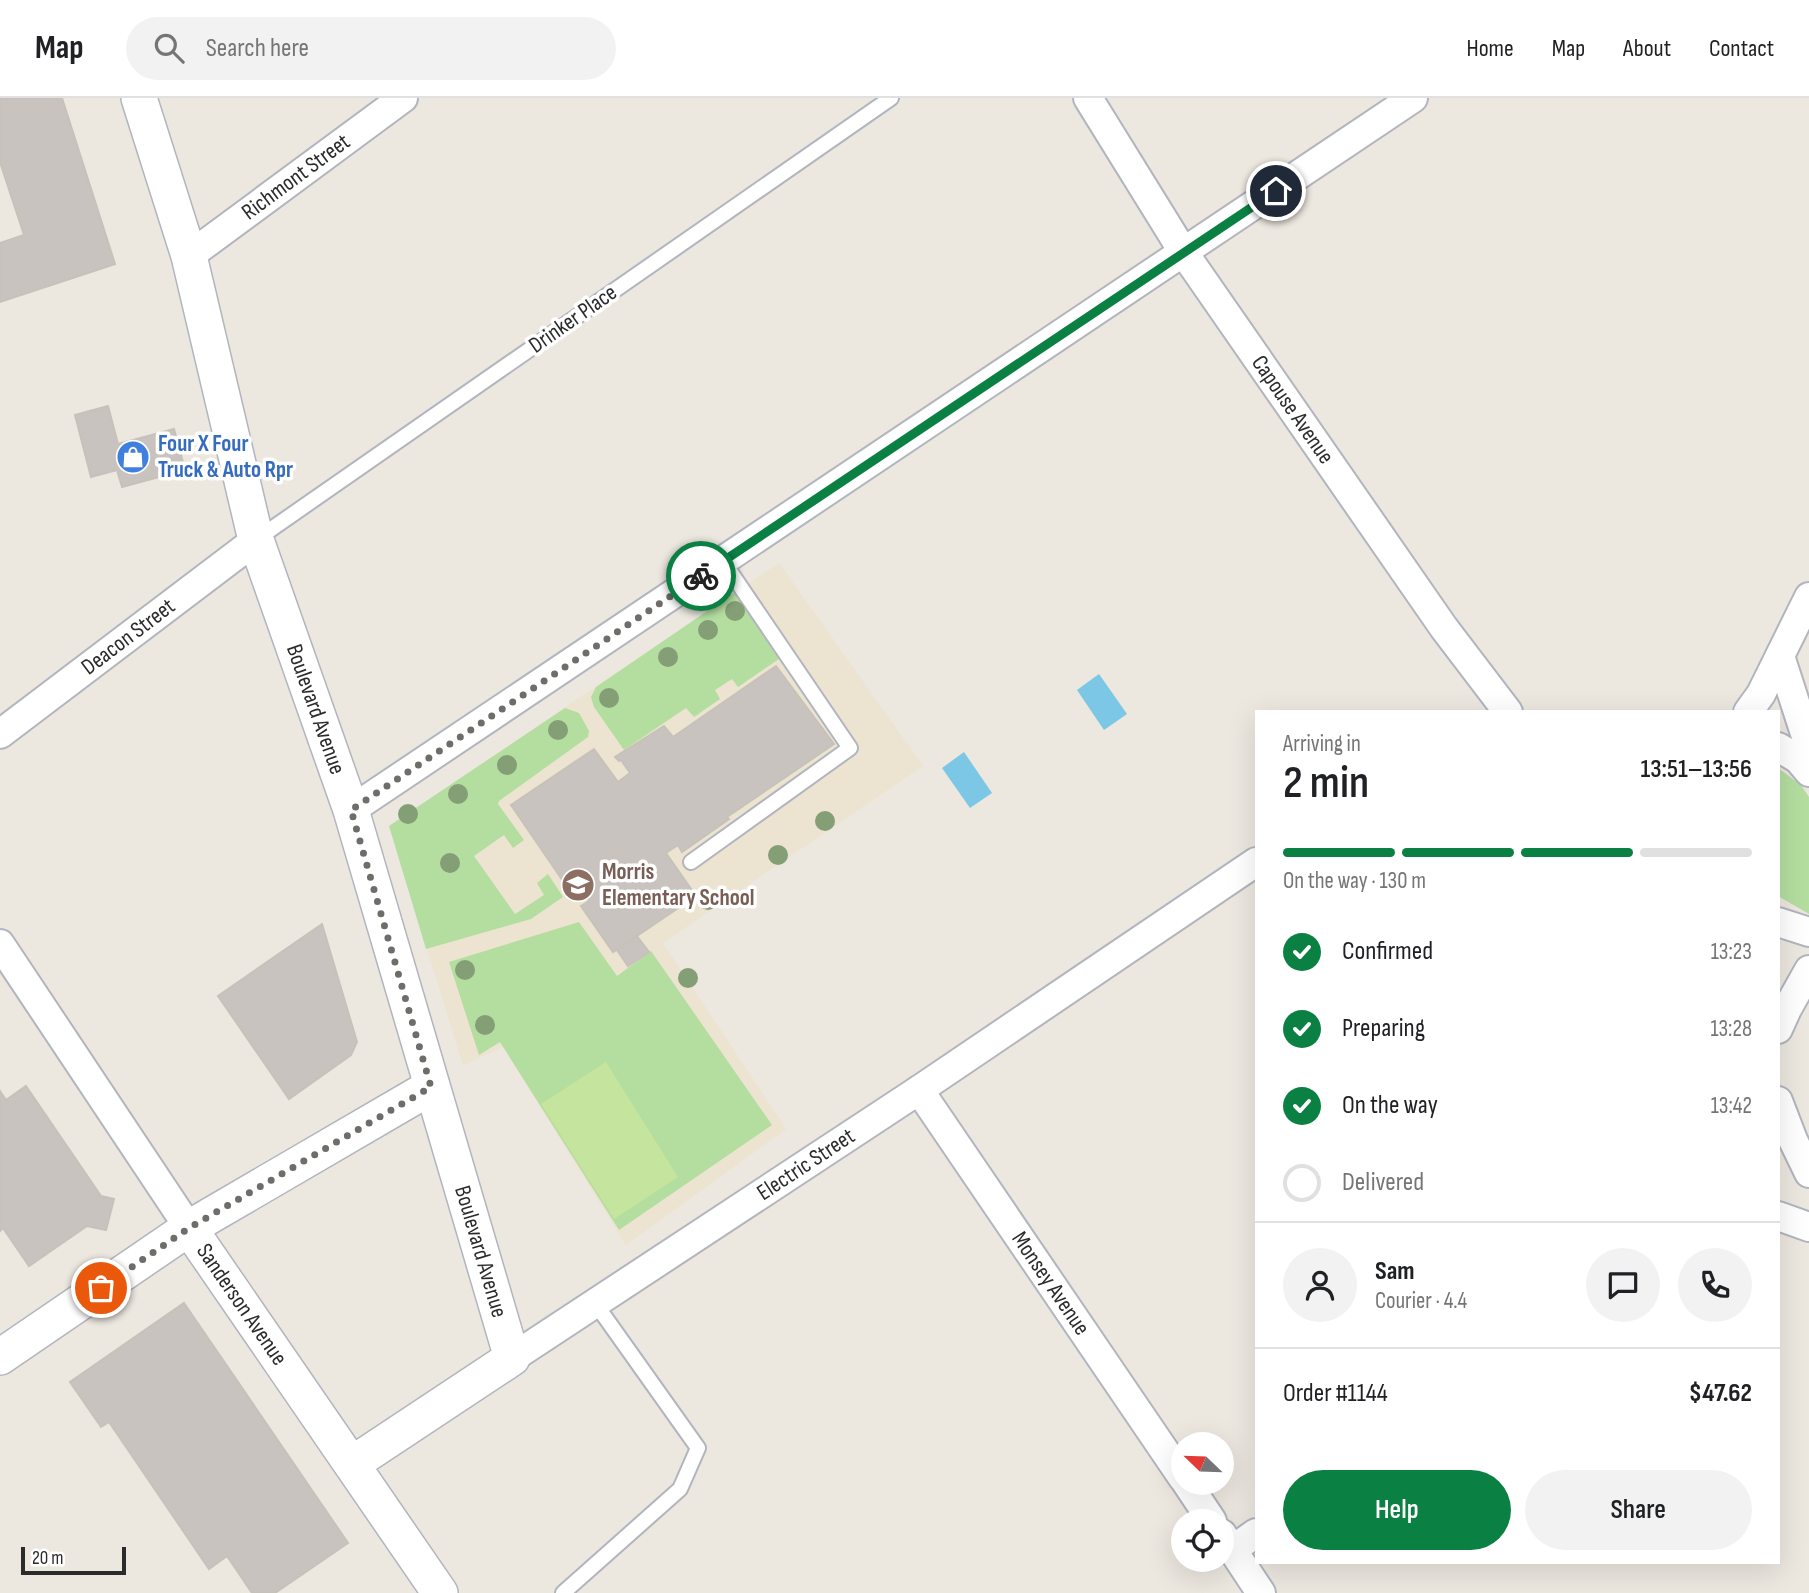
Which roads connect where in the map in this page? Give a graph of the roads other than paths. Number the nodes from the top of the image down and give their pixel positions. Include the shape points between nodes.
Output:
1 (139, 98) edge
2 (403, 98) edge
3 (891, 98) edge
4 (1088, 98) edge
5 (1413, 98) edge
6 (1184, 253) junction
7 (188, 256) junction
8 (256, 540) junction
9 (723, 561) junction
10 (1809, 597) edge
11 (1780, 656) junction
12 (1506, 710) edge
13 (1749, 710) edge
14 (0, 734) edge
15 (1809, 746) edge
16 (1780, 748) edge
17 (1809, 772) edge
18 (351, 810) junction
19 (691, 862) dead end
20 (1255, 863) edge
21 (1780, 923) edge
22 (1809, 932) edge
23 (0, 944) edge
24 (1809, 970) edge
25 (1780, 1025) edge
26 (431, 1087) junction
27 (919, 1090) junction
28 (1780, 1106) edge
29 (1809, 1173) edge
30 (1780, 1217) edge
31 (1809, 1227) edge
32 (189, 1228) junction
33 (595, 1303) junction
34 (0, 1357) edge
35 (512, 1358) junction
36 (1171, 1460) edge
37 (352, 1464) junction
38 (1255, 1533) edge
39 (1234, 1540) edge
40 (1234, 1552) edge
41 (440, 1593) edge
42 (563, 1593) edge
43 (1261, 1593) edge

1 - 7 street, Boulevard Avenue
2 - 7 street, Richmont Street
3 - 8 lane, Drinker Place
4 - 6 street, Capouse Avenue
5 - 6 street
6 - 9 street
6 - 12 street, Capouse Avenue via 1444,628
7 - 8 street, Boulevard Avenue
8 - 14 street, Deacon Street
8 - 18 street, Boulevard Avenue
9 - 18 street
9 - 19 lane via 850,748
10 - 11 street
11 - 13 street
11 - 15 street
16 - 17 street
18 - 26 street, Boulevard Avenue
20 - 27 street, Electric Street
21 - 22 street
23 - 32 street, Sanderson Avenue
24 - 25 street
26 - 32 street
26 - 35 street, Boulevard Avenue
27 - 33 street, Electric Street
27 - 36 street, Monsey Avenue
28 - 29 street
30 - 31 street
32 - 34 street
32 - 37 street, Sanderson Avenue
33 - 35 street, Electric Street
33 - 42 lane via 698,1448 680,1489
35 - 37 street, Electric Street
37 - 41 street, Sanderson Avenue
38 - 39 street
40 - 43 street

